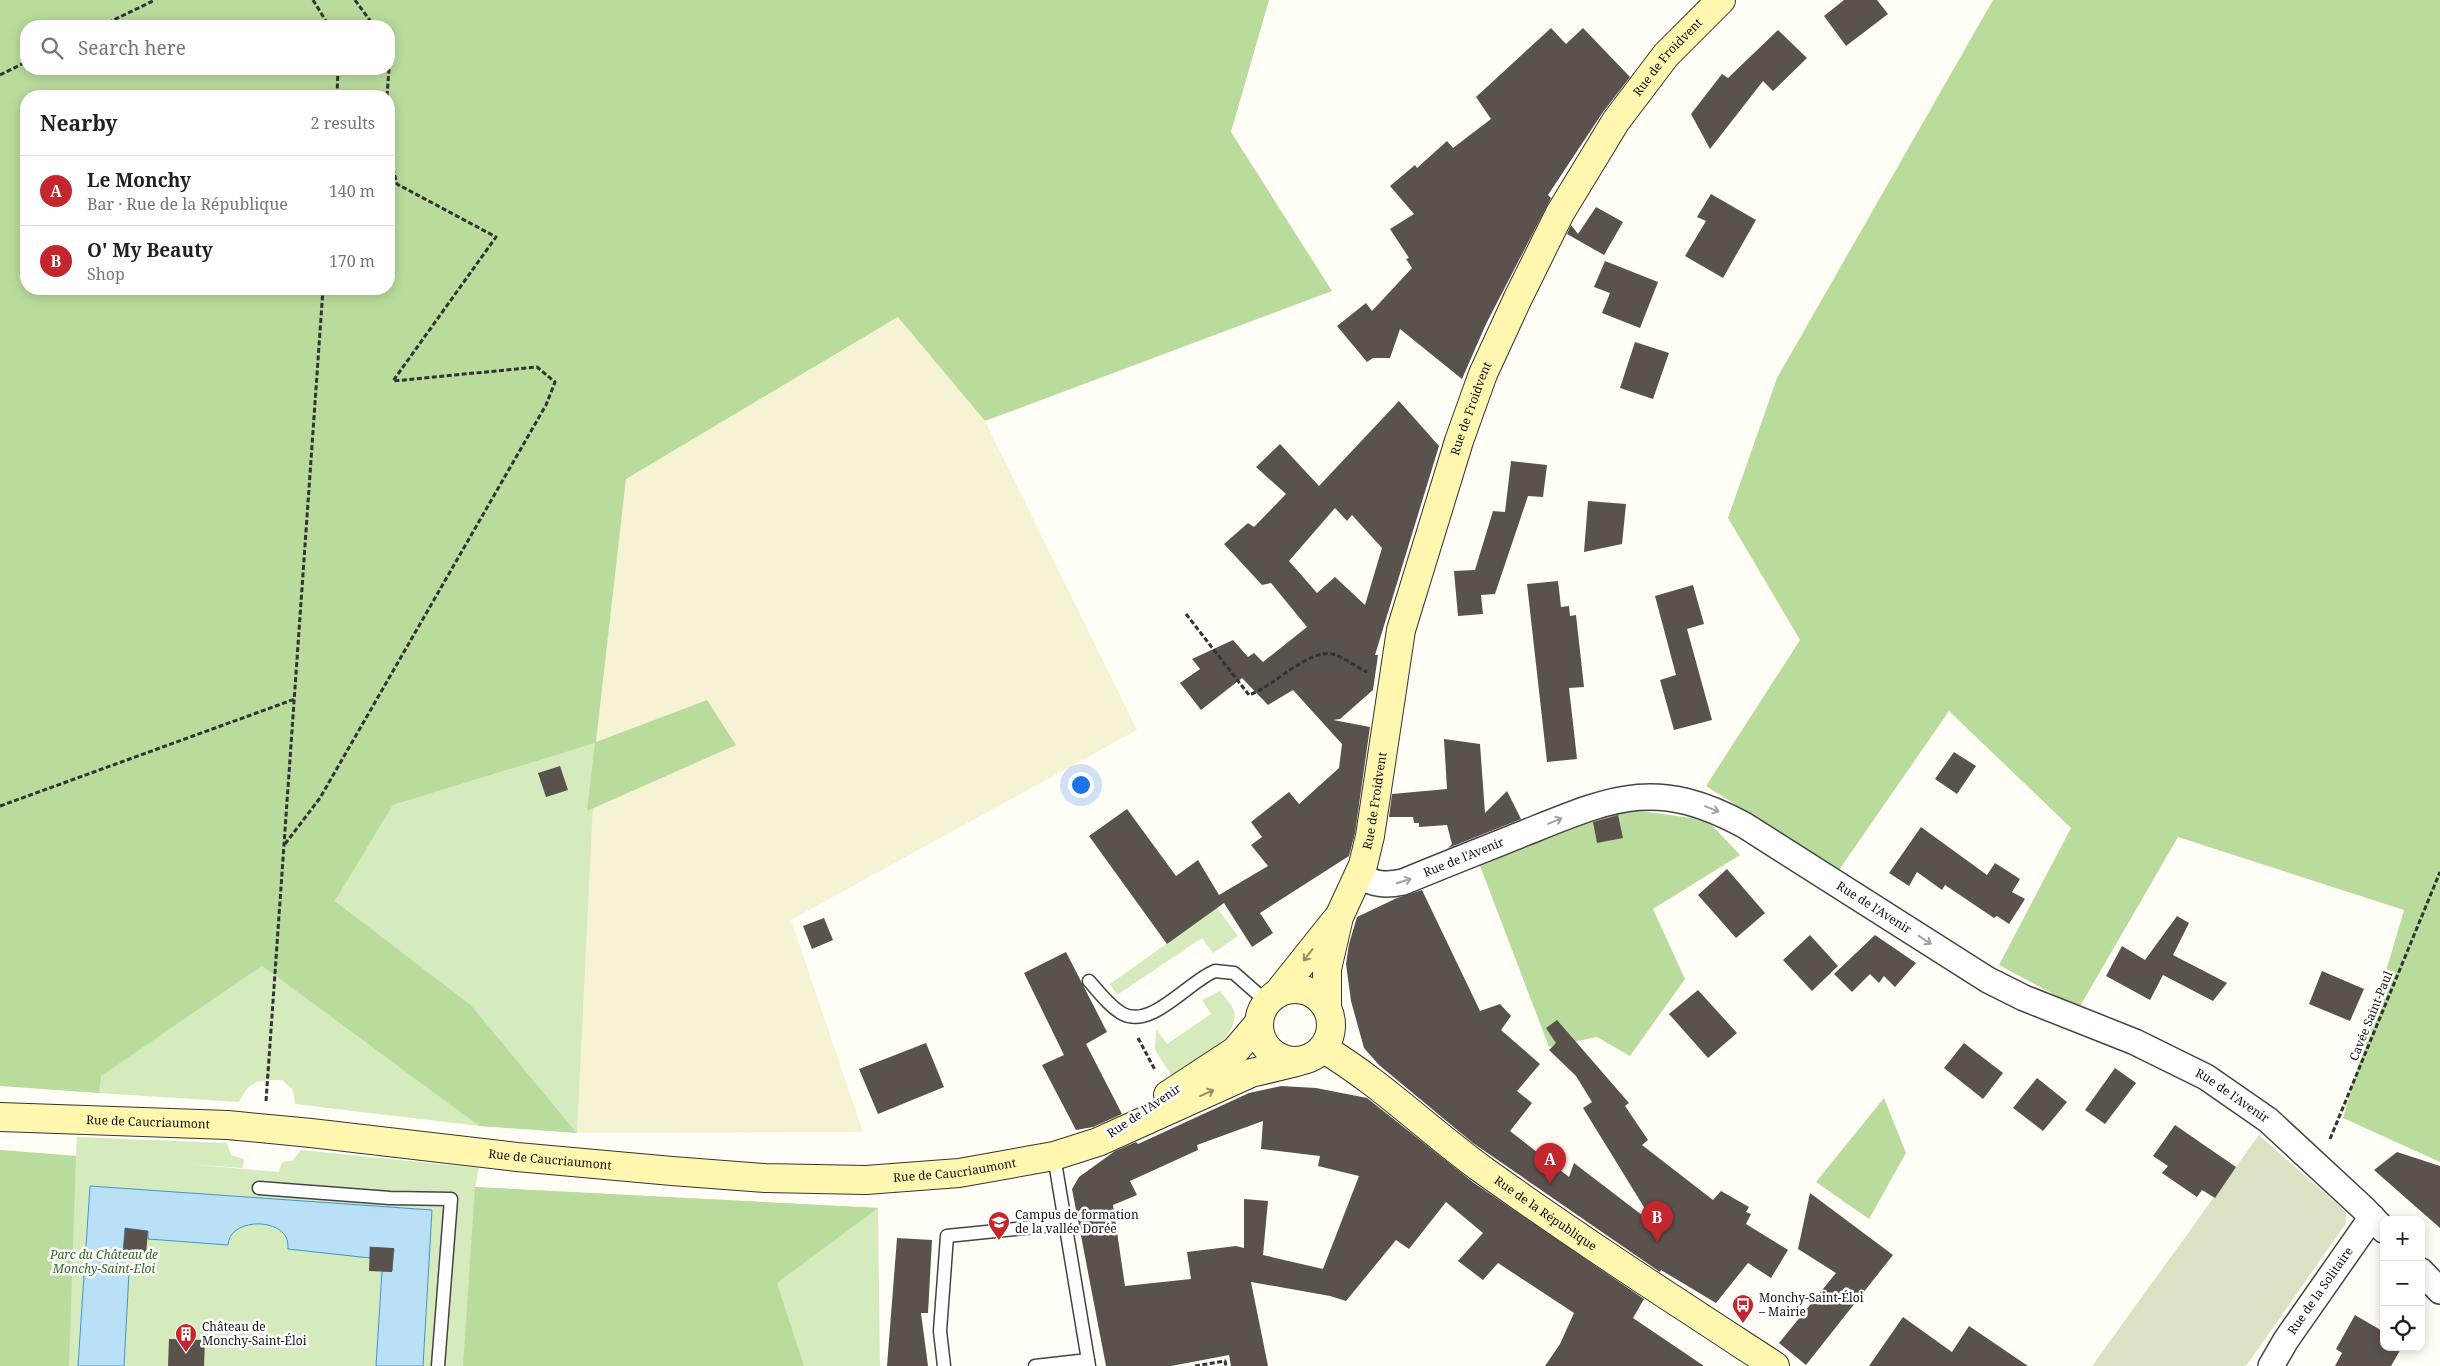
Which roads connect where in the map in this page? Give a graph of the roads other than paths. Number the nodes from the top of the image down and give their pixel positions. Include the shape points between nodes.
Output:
1 (1720, 0) edge
2 (1358, 876) junction
3 (1339, 918) junction
4 (1089, 981) dead end
5 (1327, 1006) junction
6 (1267, 1007) junction
7 (1324, 1049) junction
8 (1297, 1062) junction
9 (0, 1117) edge
10 (1098, 1142) junction
11 (1054, 1156) junction
12 (259, 1188) dead end
13 (1065, 1224) junction
14 (2378, 1224) edge
15 (2425, 1275) edge
16 (2440, 1291) edge
17 (1088, 1363) edge
18 (438, 1366) edge
19 (944, 1366) edge
20 (1035, 1366) edge
21 (1776, 1366) edge
22 (2271, 1366) edge

1 - 2 street, Rue de Froidvent via 1666,55 1616,121 1565,205 1483,374 1466,418 1406,613 1372,828
2 - 3 street, Rue de l'Avenir
2 -> 14 street, Rue de l'Avenir via 1375,884 1403,882 1610,801 1642,797 1695,803 1744,825 1988,980 2024,998 2135,1042 2206,1077 2255,1110
3 - 5 street, Rue de l'Avenir via 1327,969
3 -> 6 street, Rue de l'Avenir
4 - 6 lane via 1113,1007 1134,1017 1151,1014 1215,971 1234,973
5 - 6 street via 1307,991 1295,989
5 - 7 street via 1332,1031
6 - 8 street via 1263,1043 1272,1054
6 - 10 street, Rue de l'Avenir via 1235,1051
7 - 8 street
7 - 21 street, Rue de la République via 1361,1073 1490,1174 1619,1265
10 -> 8 street via 1251,1073
9 - 11 street, Rue de Caucriaumont via 264,1129 518,1157 765,1178 900,1178 968,1172
10 - 11 street, Rue de Caucriaumont
11 - 13 lane
12 - 18 lane via 451,1199
13 - 17 lane
13 - 19 lane via 947,1236 940,1331
14 - 22 street, Rue de la Solitaire via 2286,1340
15 - 16 street
17 - 20 lane

